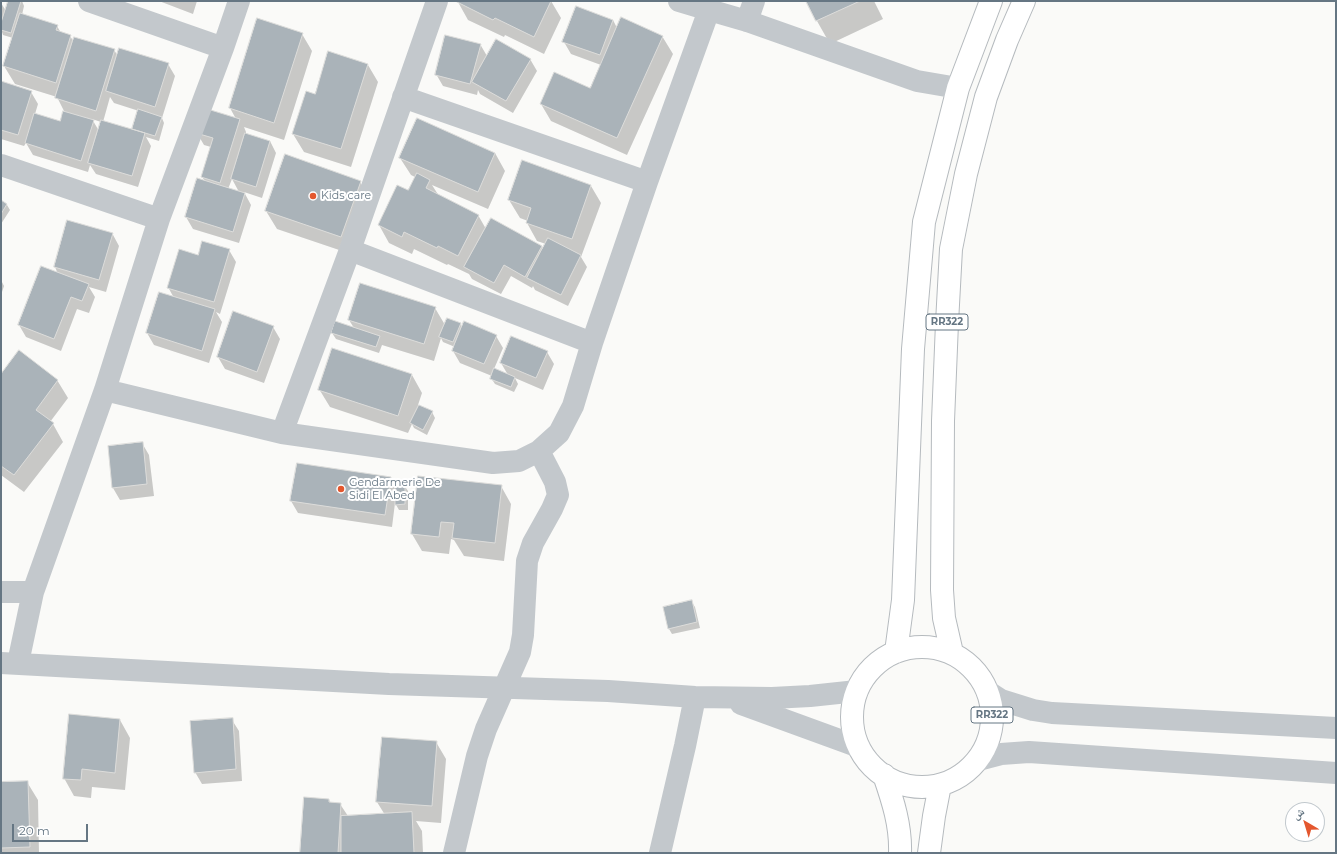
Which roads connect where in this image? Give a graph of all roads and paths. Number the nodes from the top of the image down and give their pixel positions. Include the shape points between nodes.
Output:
1 (89, 1) edge
2 (239, 1) edge
3 (437, 1) edge
4 (680, 1) edge
5 (991, 1) edge
6 (1024, 1) edge
7 (709, 10) junction
8 (751, 11) edge
9 (223, 48) junction
10 (958, 88) junction
11 (402, 97) junction
12 (1, 165) edge
13 (647, 182) junction
14 (159, 219) junction
15 (350, 250) junction
16 (592, 343) junction
17 (105, 390) junction
18 (282, 433) junction
19 (540, 451) junction
20 (1, 592) edge
21 (33, 592) junction
22 (896, 652) junction
23 (952, 653) junction
24 (9, 663) edge
25 (504, 687) junction
26 (857, 691) junction
27 (987, 691) junction
28 (695, 696) junction
29 (721, 697) junction
30 (1336, 728) edge
31 (859, 747) junction
32 (978, 760) junction
33 (1336, 773) edge
34 (884, 776) junction
35 (940, 785) junction
36 (454, 853) edge
37 (660, 853) edge
38 (900, 853) edge
39 (929, 853) edge

1 - 9 street
2 - 9 street
3 - 11 street
4 - 7 street
5 - 10 main road, RR322
6 - 23 main road, RR322 via 986,96 966,174 951,249 943,421 942,590 944,618
7 - 8 street
7 - 13 street
8 - 10 street via 918,81
9 - 14 street
10 - 22 main road, RR322 via 924,222 913,349 903,600
11 - 13 street
11 - 15 street
12 - 14 street
13 - 16 street
14 - 17 street
15 - 16 street
15 - 18 street
16 - 19 street via 573,406 559,433
17 - 18 street
17 - 21 street
18 - 19 street via 493,463 519,461
19 - 25 street via 555,482 558,495 533,543 527,561 520,652
20 - 21 street
21 - 24 street
22 - 23 main road, RR322 via 915,647 934,647
22 - 26 main road, RR322 via 880,661 866,675
23 - 27 main road, RR322 via 970,664
24 - 25 street via 389,684
25 - 28 street
25 - 36 street via 477,756
26 - 29 street via 772,698
26 - 31 main road, RR322 via 853,729
27 - 30 street via 1001,700 1052,713
27 - 32 main road, RR322 via 993,721 988,741
28 - 29 street
28 - 37 street
29 - 31 street
31 - 34 main road, RR322 via 869,763
32 - 33 street via 1001,754 1029,752
32 - 35 main road, RR322 via 954,779
34 - 35 main road, RR322 via 901,784 921,787
34 - 38 main road via 897,818
35 - 39 main road

